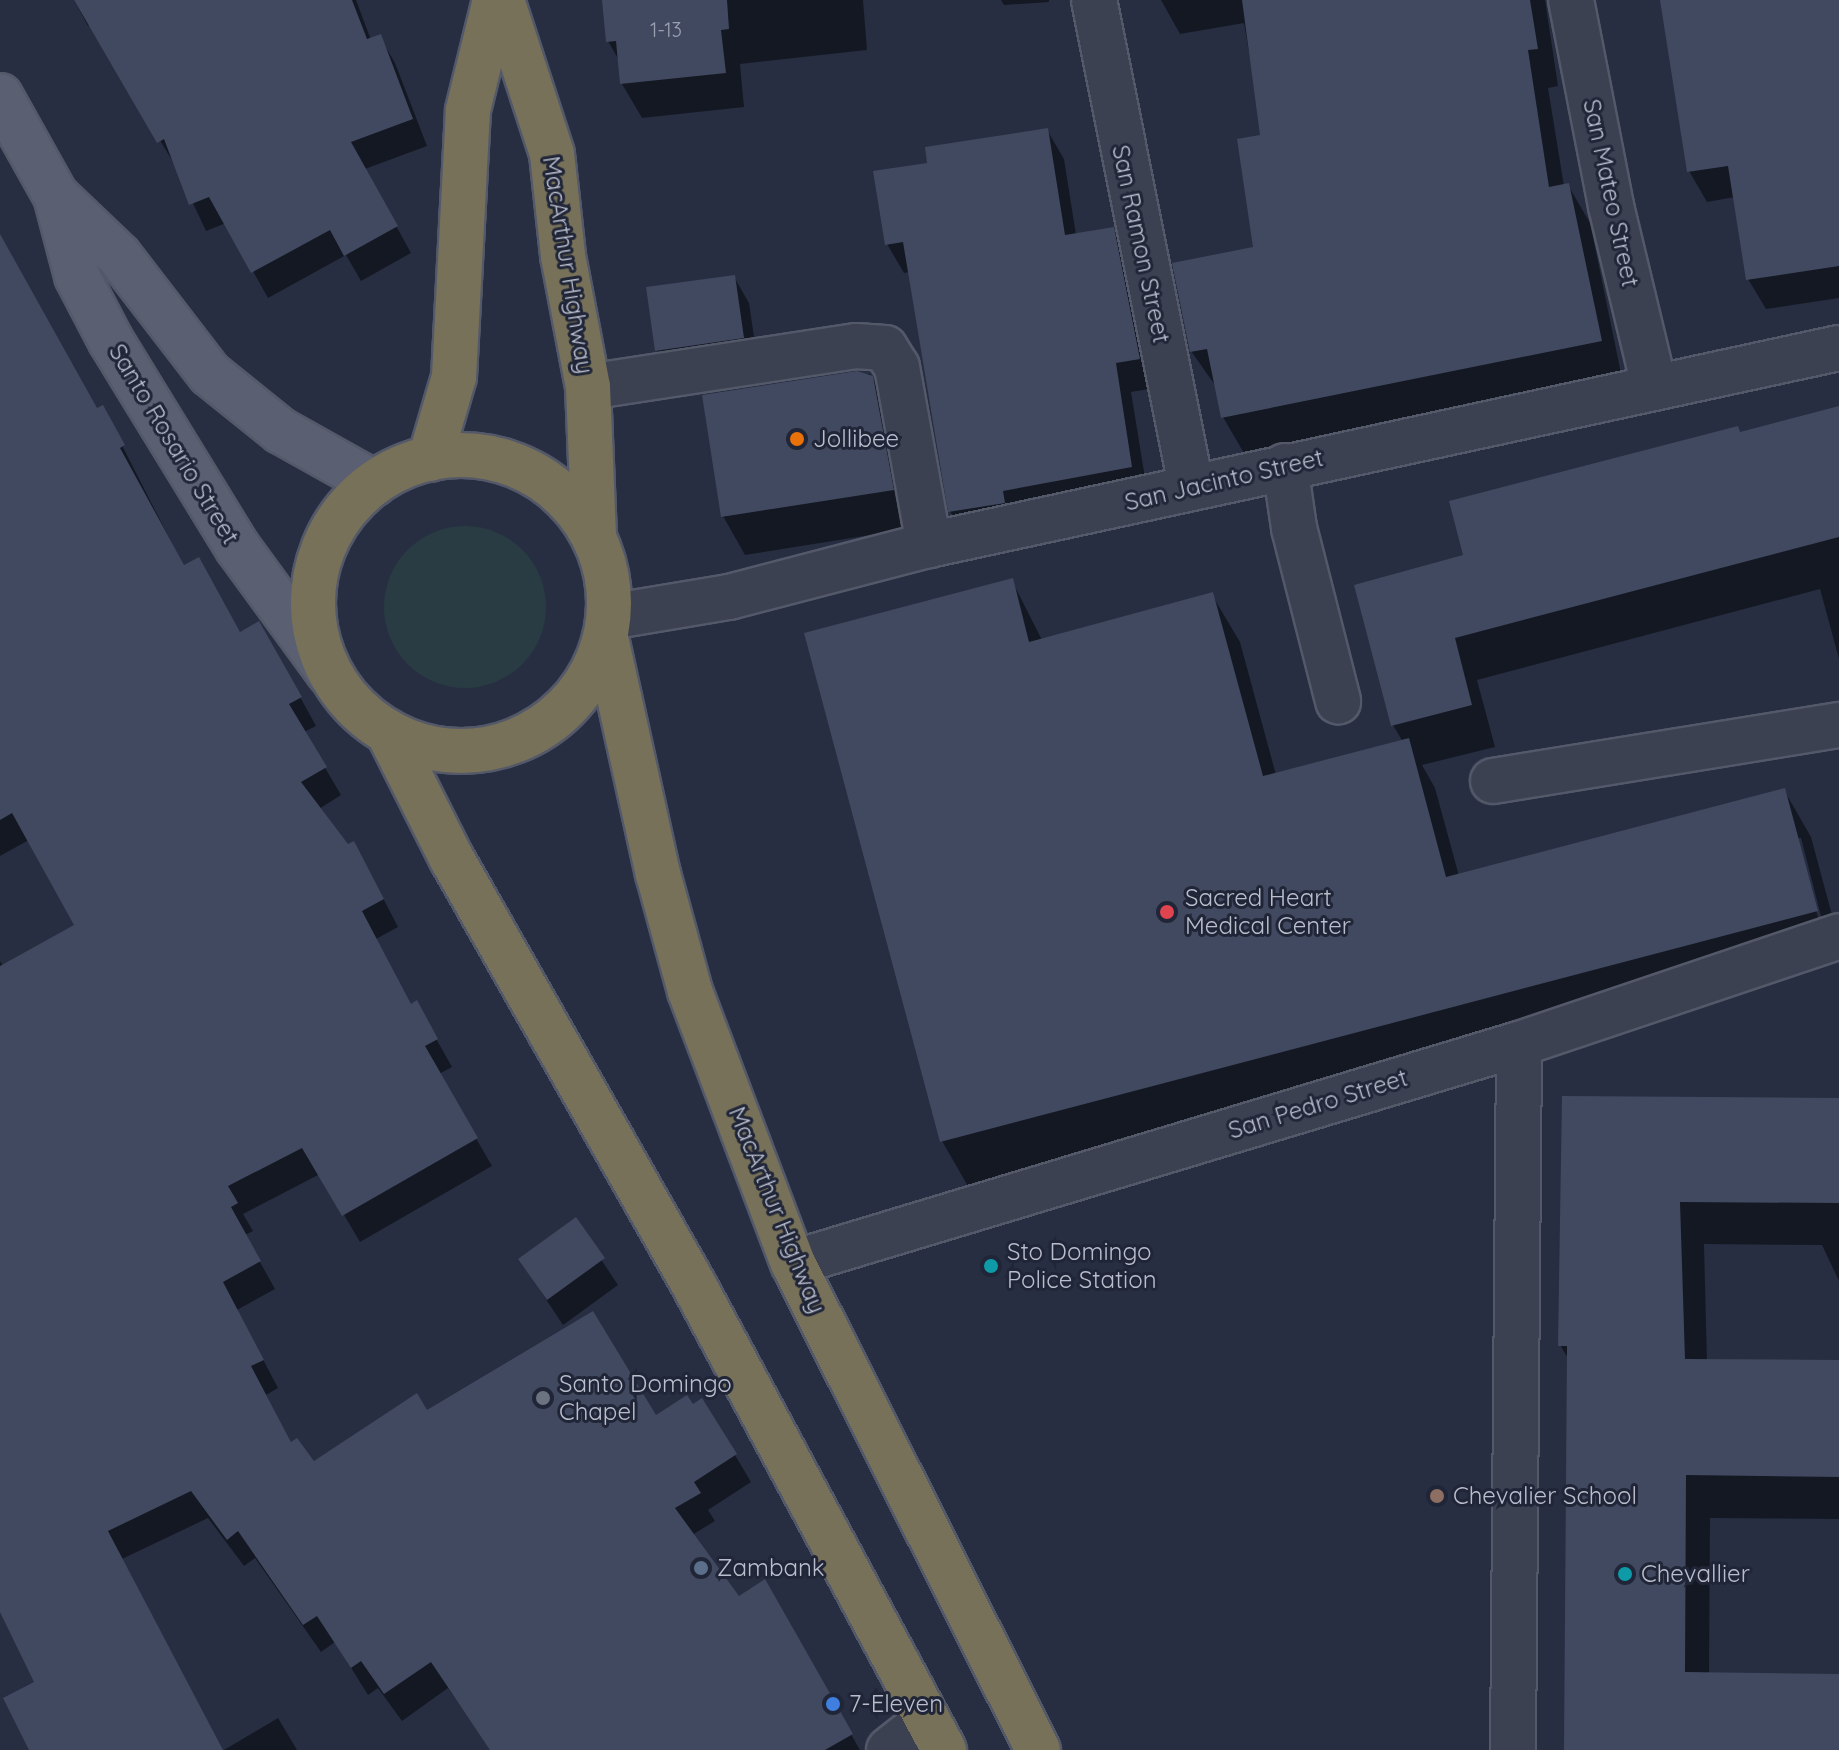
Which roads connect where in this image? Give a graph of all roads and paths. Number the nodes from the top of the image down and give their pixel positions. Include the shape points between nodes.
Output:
1 (495, 0) edge
2 (502, 0) edge
3 (1094, 0) edge
4 (1571, 0) edge
5 (0, 96) edge
6 (56, 196) junction
7 (1839, 348) edge
8 (1654, 385) junction
9 (588, 387) junction
10 (430, 459) junction
11 (1285, 466) junction
12 (374, 483) junction
13 (1191, 487) junction
14 (594, 538) junction
15 (929, 545) junction
16 (608, 627) junction
17 (329, 673) junction
18 (1338, 701) dead end
19 (1839, 725) edge
20 (388, 732) junction
21 (1493, 781) dead end
22 (1839, 936) edge
23 (1519, 1044) junction
24 (793, 1263) junction
25 (935, 1735) edge
26 (889, 1750) edge
27 (1038, 1750) edge
28 (1513, 1750) edge

1 - 10 highway via 468,110 454,377
2 - 9 highway, MacArthur Highway via 552,154 563,256
3 - 13 street, San Ramon Street
4 - 8 street, San Mateo Street via 1611,206
5 - 6 main road, Santo Rosario Street
6 - 12 main road, Santo Rosario Street via 119,256 210,374 281,431
6 - 17 main road, Santo Rosario Street via 77,276 111,341 238,548
7 - 8 street, San Jacinto Street
8 - 11 street, San Jacinto Street
9 - 14 highway, MacArthur Highway
9 - 15 street via 856,346 885,348 897,367
10 - 12 highway
10 - 14 highway via 485,458 527,471 562,495
11 - 13 street, San Jacinto Street
11 - 18 street via 1294,528
12 - 17 highway via 329,533 317,566 313,612
13 - 15 street, San Jacinto Street
14 - 16 highway via 608,577
15 - 16 street, San Jacinto Street
16 - 20 highway via 596,666 568,706 512,743 434,749
16 - 24 highway, MacArthur Highway via 634,774 690,991
17 - 20 highway via 355,707
19 - 21 street
20 - 25 highway via 452,859 695,1287
22 - 23 street, San Pedro Street
23 - 24 street, San Pedro Street
23 - 28 street
24 - 27 highway, MacArthur Highway
25 - 26 street

